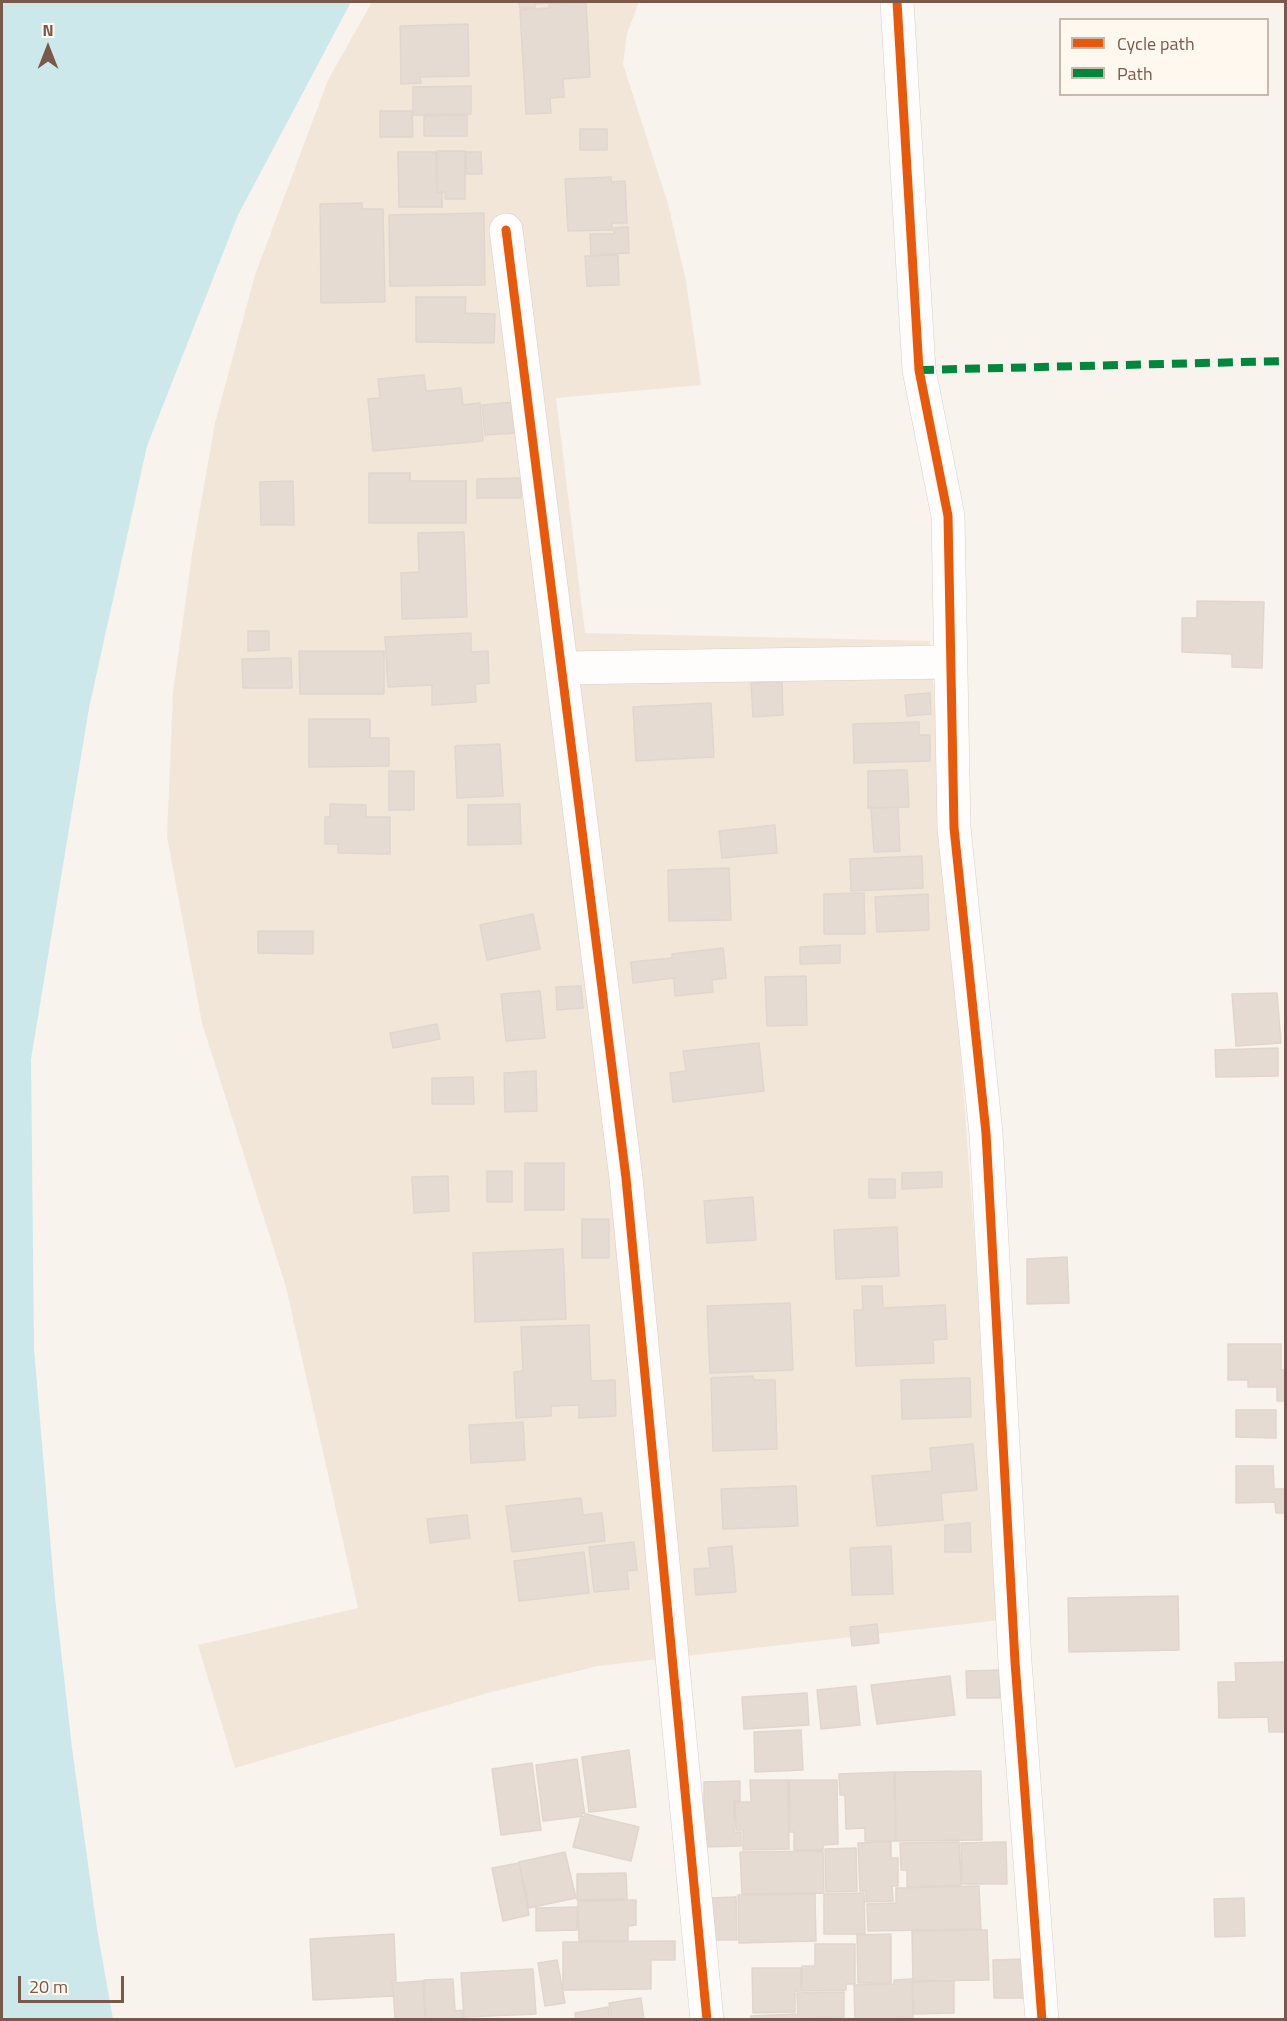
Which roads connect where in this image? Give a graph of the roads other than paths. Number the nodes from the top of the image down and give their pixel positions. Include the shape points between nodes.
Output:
1 (897, 2) edge
2 (506, 230) dead end
3 (950, 662) junction
4 (563, 668) junction
5 (706, 2019) edge
6 (1042, 2019) edge

1 - 3 street via 919,370 948,516
2 - 4 street
3 - 4 street
3 - 6 street via 954,828 986,1133 1015,1662
4 - 5 street via 626,1178

